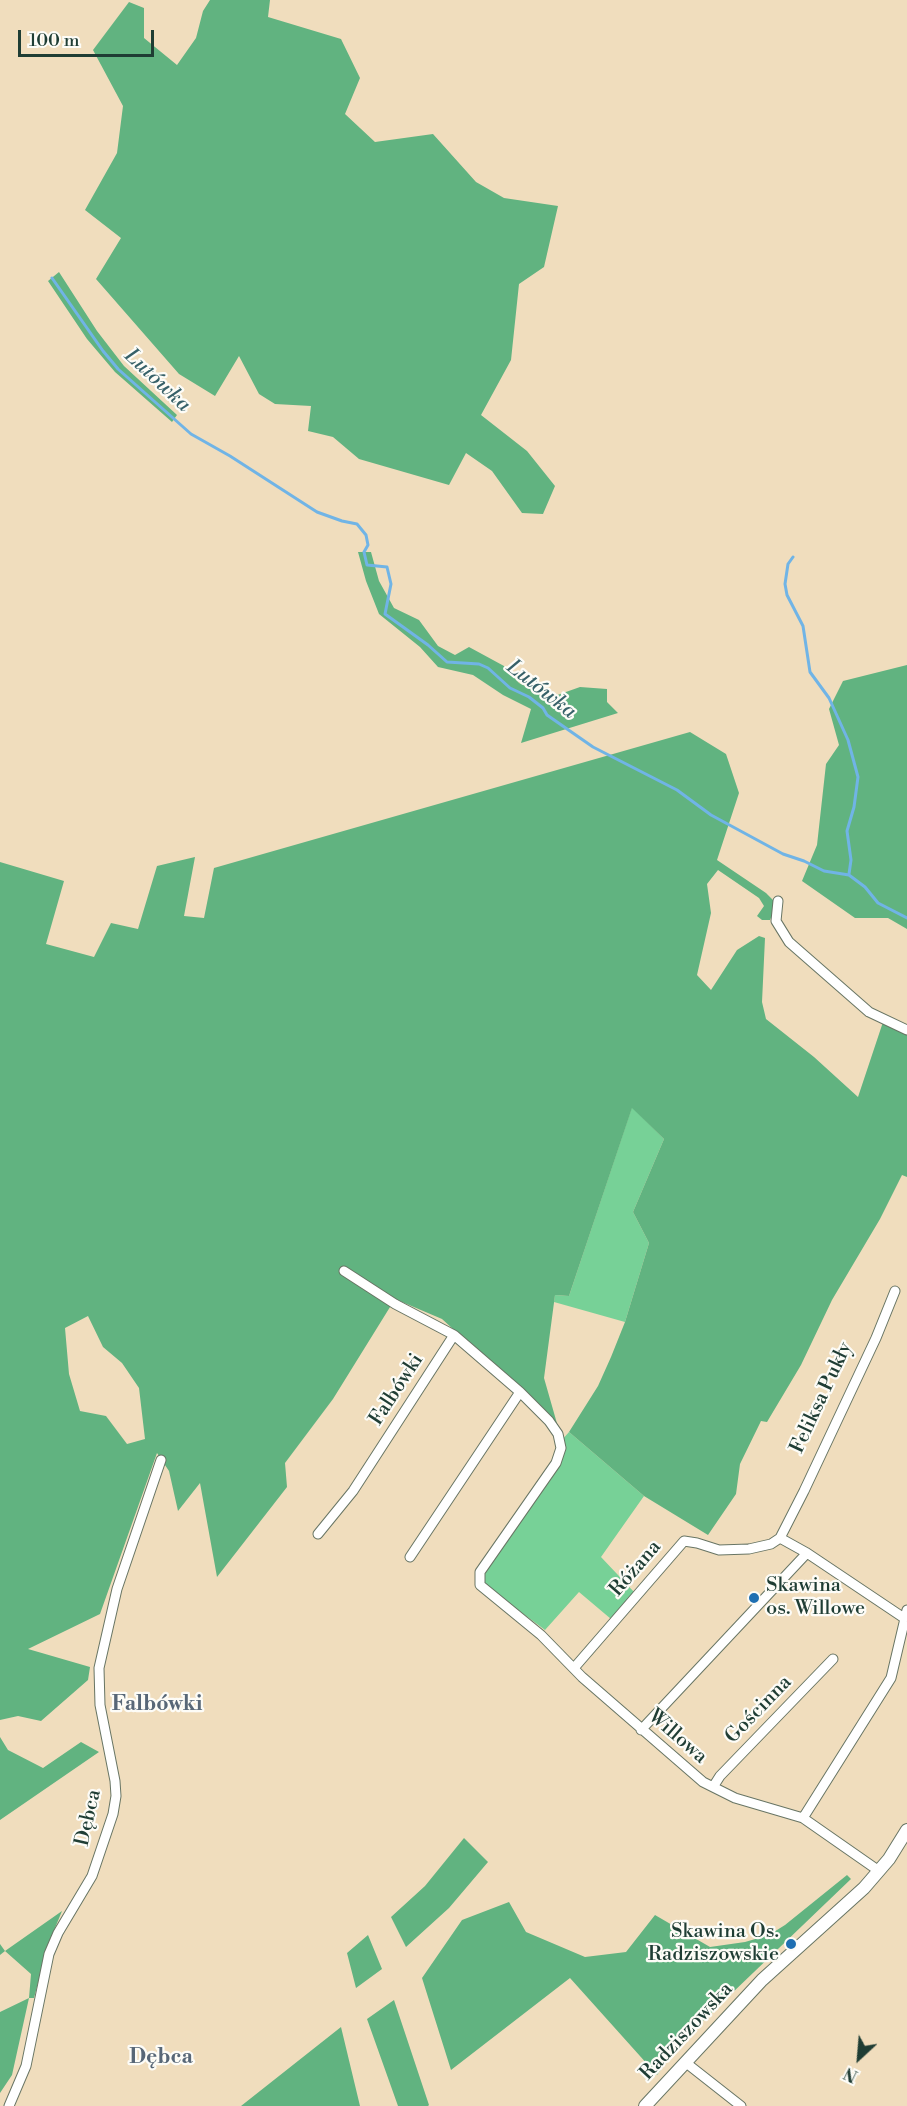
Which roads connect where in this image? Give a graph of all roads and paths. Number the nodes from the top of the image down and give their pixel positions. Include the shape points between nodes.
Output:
1 (778, 901) dead end
2 (907, 1029) edge
3 (344, 1271) dead end
4 (895, 1291) dead end
5 (454, 1335) junction
6 (520, 1392) junction
7 (161, 1460) dead end
8 (318, 1534) dead end
9 (780, 1538) junction
10 (807, 1553) junction
11 (410, 1557) dead end
12 (906, 1614) edge
13 (833, 1659) dead end
14 (574, 1668) junction
15 (641, 1730) junction
16 (713, 1787) junction
17 (802, 1818) junction
18 (907, 1830) edge
19 (879, 1870) junction
20 (685, 2062) junction
21 (9, 2106) edge
22 (645, 2106) edge
23 (741, 2106) edge

1 - 2 street via 776,921 789,942 869,1012
3 - 5 street
4 - 9 street, Feliksa Pukły
5 - 6 street
5 - 8 street, Falbówki via 353,1491
6 - 11 street
6 - 14 street, Willowa via 549,1421 561,1448 556,1463 480,1572 480,1585
7 - 21 street, Dębca via 117,1589 99,1668 100,1705 115,1781 113,1814 92,1876 49,1954 26,2066
9 - 10 street
9 - 14 street, Różana via 749,1549 718,1550 684,1541
10 - 12 street
10 - 15 street
12 - 17 street via 891,1678
13 - 16 street, Gościnna
14 - 15 street, Willowa
15 - 16 street, Willowa
16 - 17 street, Willowa via 735,1798
17 - 19 street, Willowa
18 - 19 street, Radziszowska
19 - 20 street, Radziszowska via 824,1926 762,1980
20 - 22 street, Radziszowska
20 - 23 street

